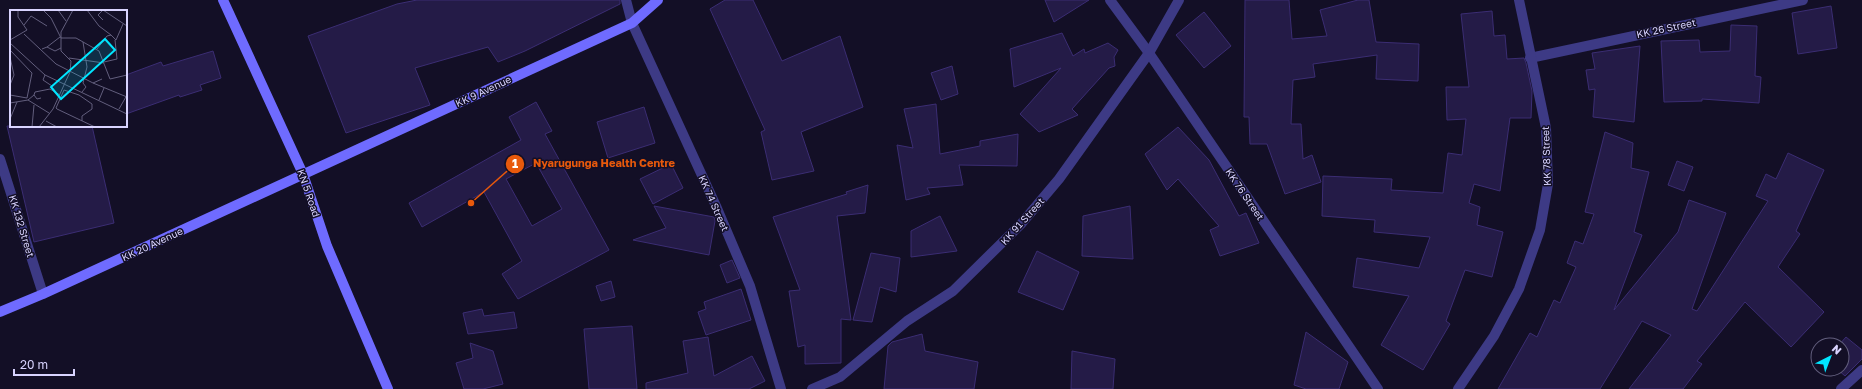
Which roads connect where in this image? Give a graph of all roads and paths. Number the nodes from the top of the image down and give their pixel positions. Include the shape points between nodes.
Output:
1 (223, 0) edge
2 (626, 0) edge
3 (658, 0) edge
4 (1110, 0) edge
5 (1179, 0) edge
6 (1519, 0) edge
7 (1803, 0) edge
8 (632, 23) junction
9 (1149, 53) junction
10 (1530, 58) junction
11 (0, 159) edge
12 (303, 174) junction
13 (43, 294) junction
14 (0, 312) edge
15 (1862, 370) edge
16 (388, 389) edge
17 (781, 389) edge
18 (812, 389) edge
19 (1378, 389) edge
20 (1458, 389) edge
21 (1840, 389) edge

1 - 12 main road, KN 5 Road
2 - 8 street, KK 74 Street
3 - 8 main road, KK 9 Avenue
4 - 9 street, KK 76 Street
5 - 9 street, KK 91 Street
6 - 10 street, KK 78 Street
7 - 10 street, KK 26 Street
8 - 12 main road, KK 9 Avenue
8 - 17 street, KK 74 Street via 750,286
9 - 18 street, KK 91 Street via 1059,179 984,262 953,291 907,321 840,377
9 - 19 street, KK 76 Street
10 - 20 street, KK 78 Street via 1546,128 1548,184 1540,230 1519,289 1494,336
11 - 13 street, KK 132 Street
12 - 13 main road, KK 20 Avenue
12 - 16 main road, KN 5 Road via 327,246
13 - 14 main road, KK 20 Avenue
15 - 21 street

